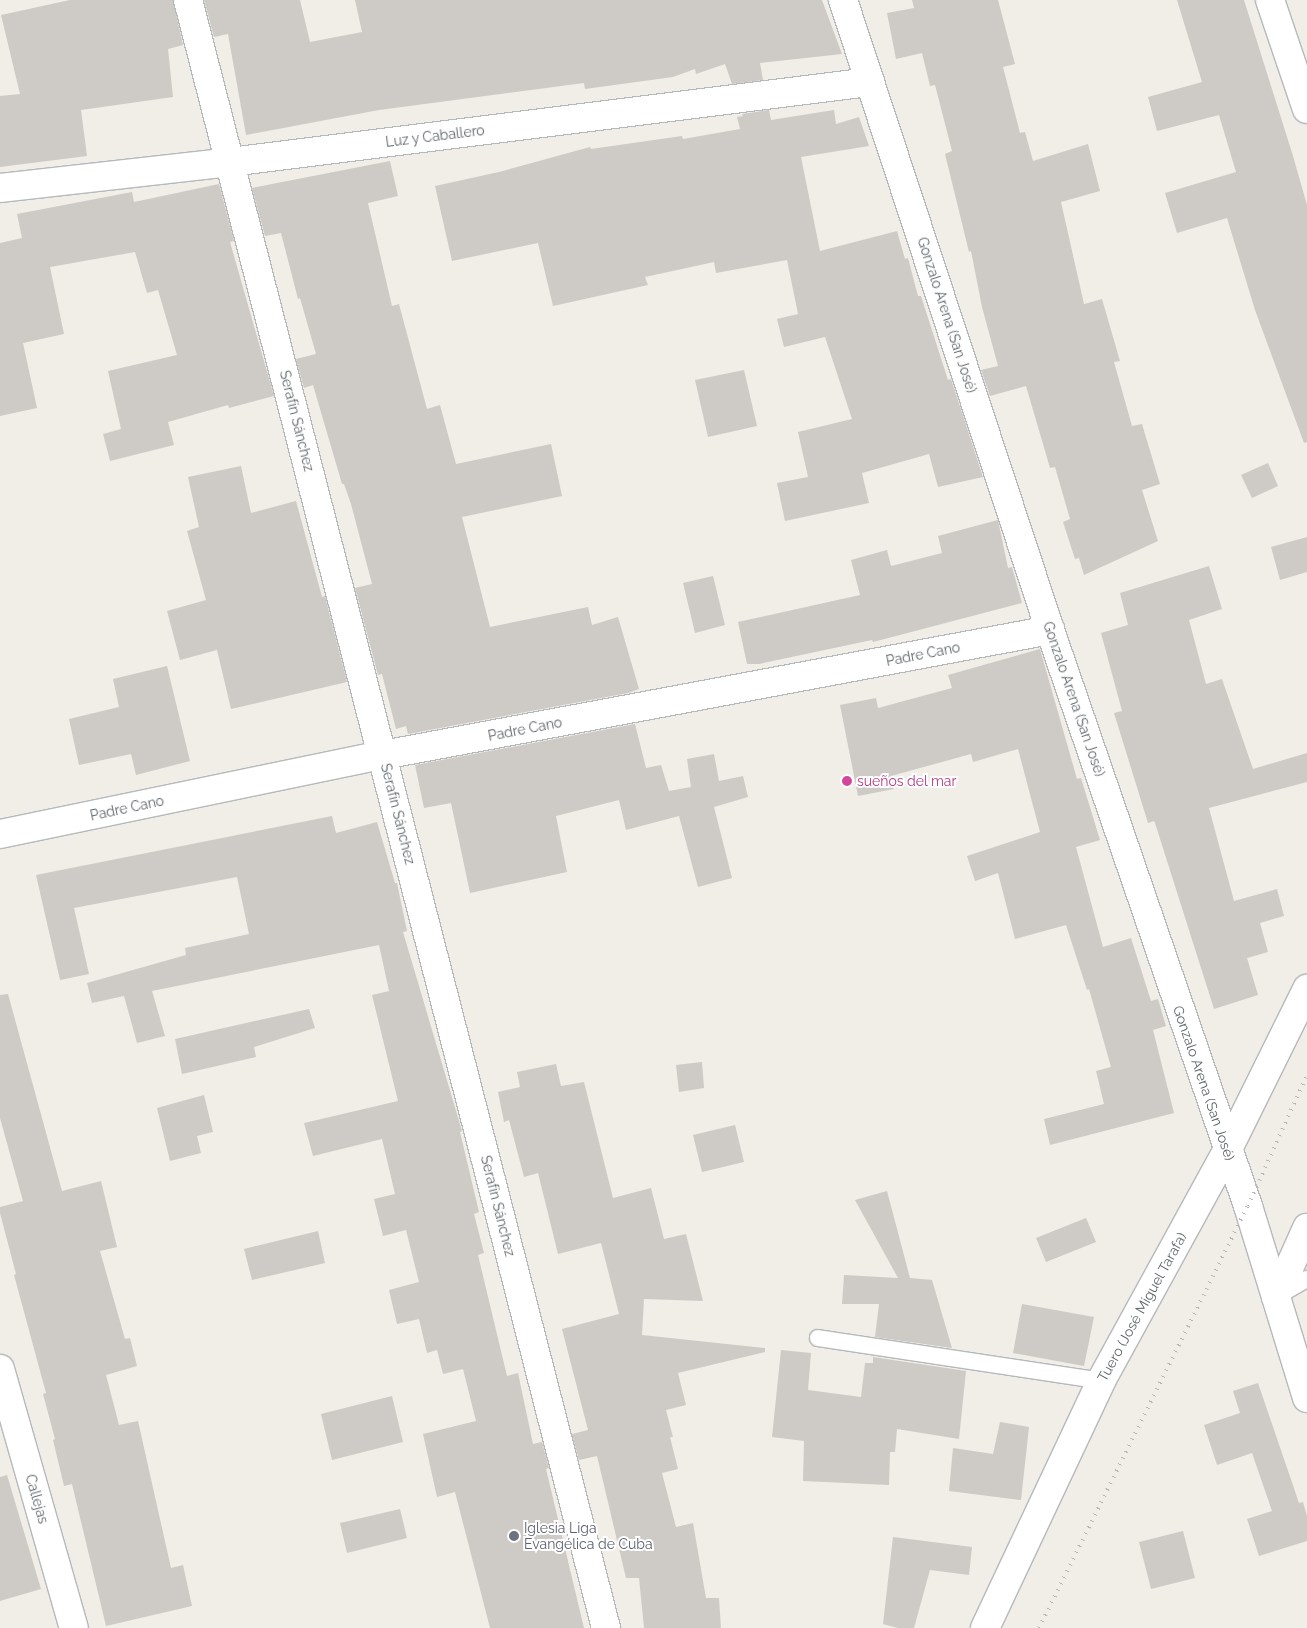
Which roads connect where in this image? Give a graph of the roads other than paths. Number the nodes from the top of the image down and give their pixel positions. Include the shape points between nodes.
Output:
1 (188, 0) edge
2 (843, 0) edge
3 (1270, 0) edge
4 (870, 82) junction
5 (1307, 109) edge
6 (230, 162) junction
7 (0, 188) edge
8 (1050, 630) junction
9 (384, 755) junction
10 (0, 834) edge
11 (1307, 989) edge
12 (1227, 1151) junction
13 (1307, 1228) edge
14 (1307, 1279) edge
15 (1276, 1297) junction
16 (818, 1338) dead end
17 (0, 1369) edge
18 (1101, 1381) junction
19 (1307, 1398) edge
20 (74, 1628) edge
21 (606, 1628) edge
22 (984, 1628) edge

1 - 6 street, Serafín Sánchez
2 - 4 street, Gonzalo Arena (San José)
3 - 5 street
4 - 6 street, Luz y Caballero
4 - 8 street, Gonzalo Arena (San José)
6 - 7 street, Luz y Caballero
6 - 9 street, Serafín Sánchez
8 - 9 street, Padre Cano
8 - 12 street, Gonzalo Arena (San José)
9 - 10 street, Padre Cano
9 - 21 street, Serafín Sánchez
11 - 12 street, Tuero (José Miguel Tarafa)
12 - 15 street, Gonzalo Arena (San José)
12 - 18 street, Tuero (José Miguel Tarafa)
13 - 15 street
14 - 15 lane
15 - 19 street, Gonzalo Arena (San José)
16 - 18 lane
17 - 20 street, Callejas
18 - 22 street, Tuero (José Miguel Tarafa)

